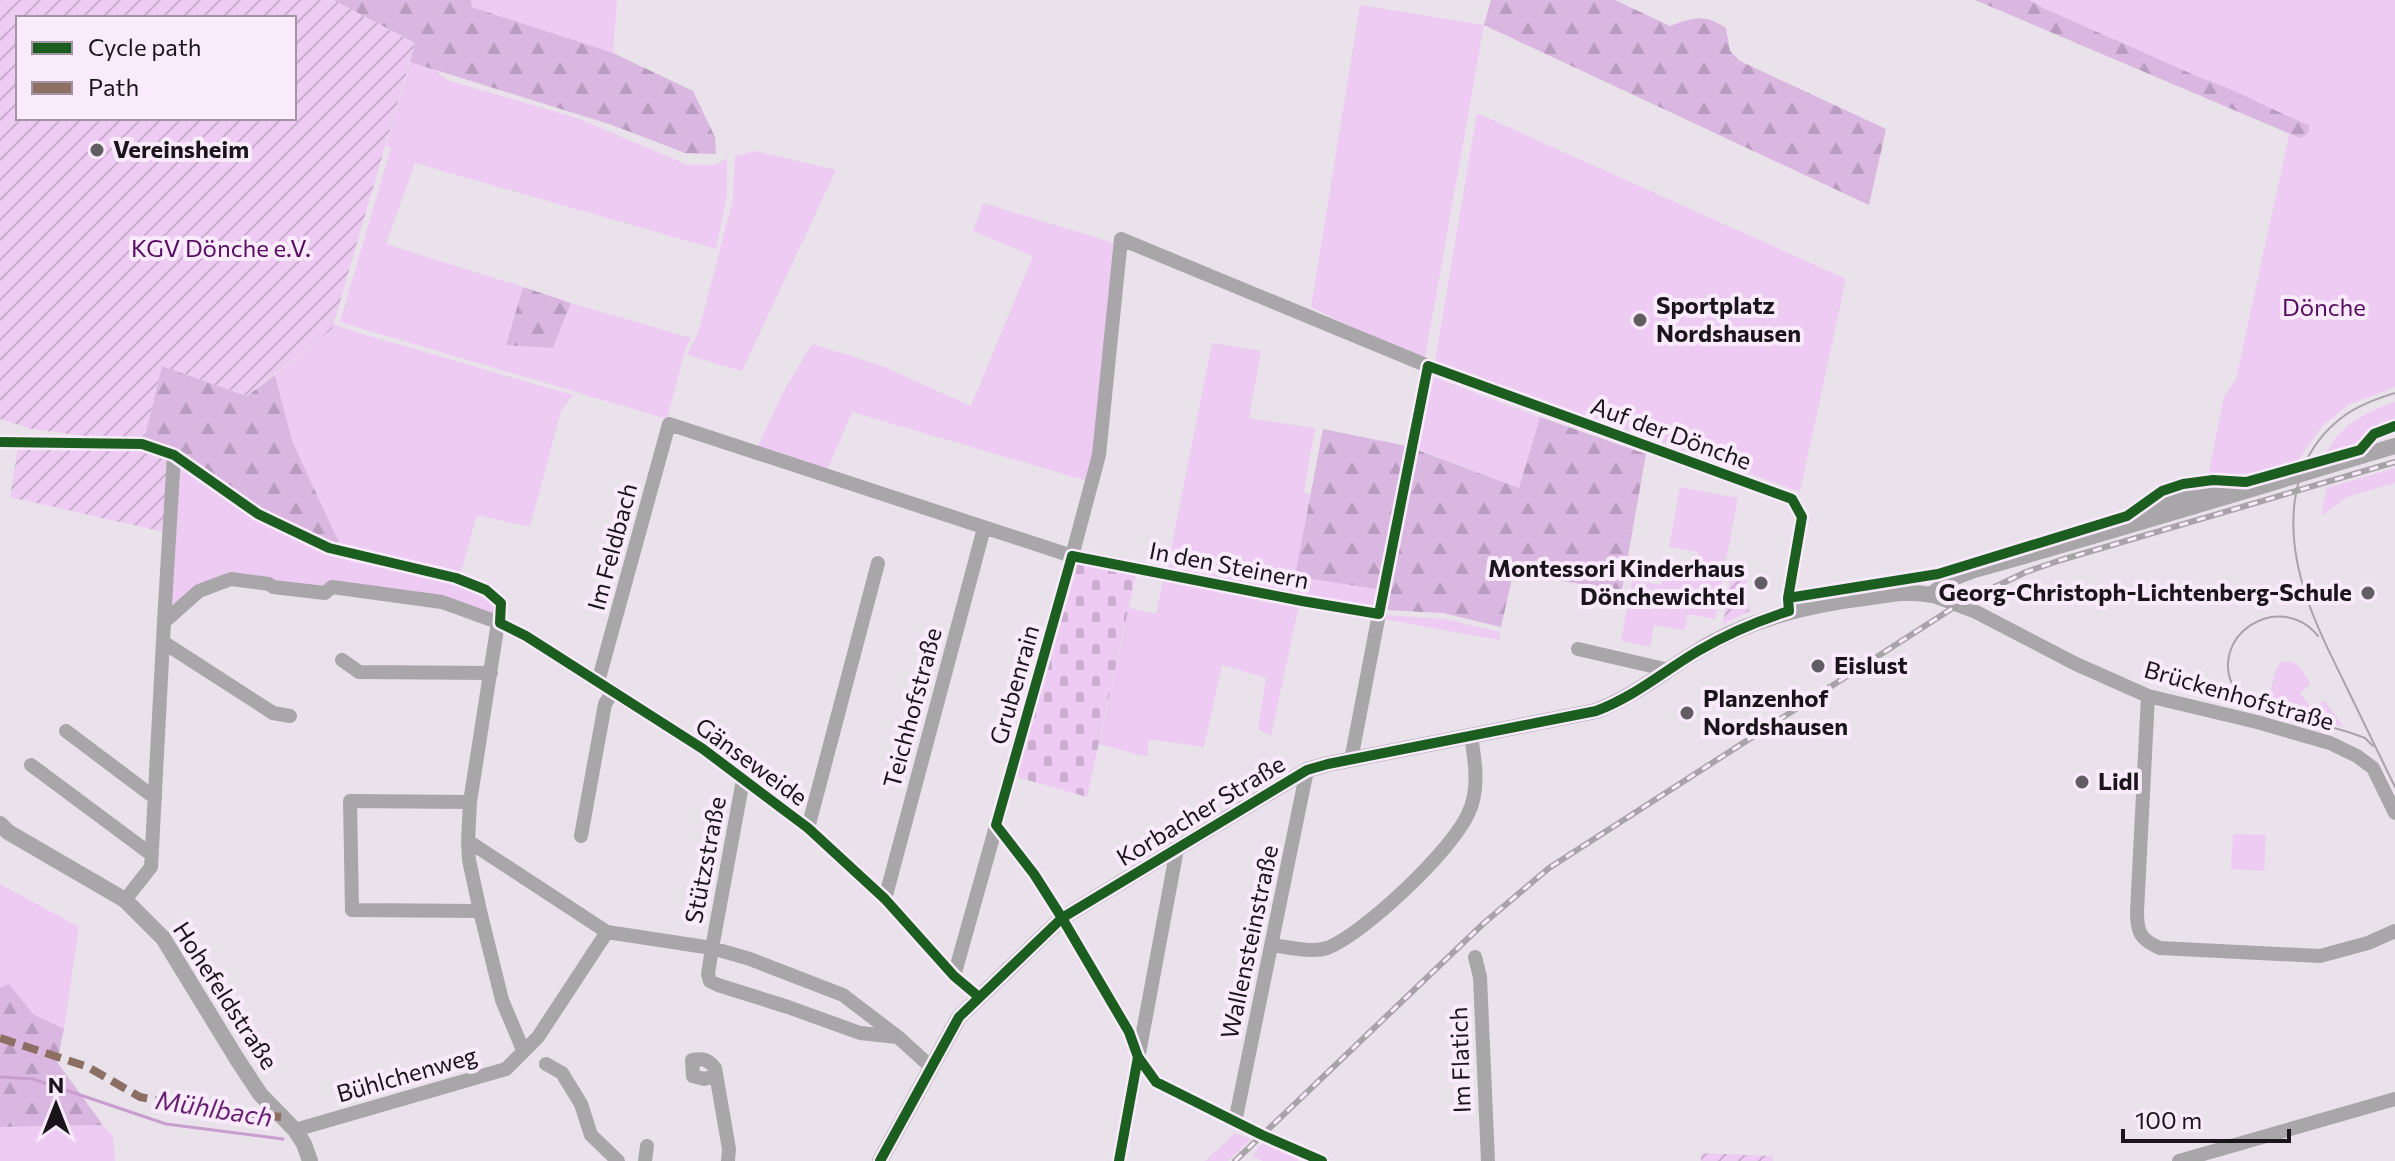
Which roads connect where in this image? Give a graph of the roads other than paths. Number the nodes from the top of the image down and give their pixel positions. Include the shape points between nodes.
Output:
1 (1121, 239) joint
2 (669, 424) joint
3 (2395, 446) edge
4 (174, 455) dead end
5 (984, 528) junction
6 (1072, 556) junction
7 (878, 563) dead end
8 (486, 590) dead end
9 (1931, 595) junction
10 (1789, 611) junction
11 (164, 622) junction
12 (500, 623) junction
13 (163, 642) junction
14 (1578, 649) dead end
15 (342, 660) dead end
16 (1669, 670) junction
17 (491, 673) junction
18 (598, 682) junction
19 (613, 691) junction
20 (2148, 696) junction
21 (290, 716) dead end
22 (66, 731) dead end
23 (1471, 736) junction
24 (1351, 760) junction
25 (31, 765) dead end
26 (1307, 770) junction
27 (743, 780) junction
28 (2391, 795) edge
29 (155, 798) junction
30 (470, 802) junction
31 (2395, 813) edge
32 (0, 824) edge
33 (996, 825) junction
34 (808, 828) junction
35 (581, 836) dead end
36 (468, 841) junction
37 (1177, 849) junction
38 (152, 855) junction
39 (885, 899) junction
40 (125, 900) junction
41 (480, 911) junction
42 (1062, 918) junction
43 (2395, 931) edge
44 (607, 932) junction
45 (1272, 945) junction
46 (712, 948) junction
47 (1475, 957) dead end
48 (954, 976) junction
49 (979, 997) junction
50 (898, 1037) junction
51 (523, 1050) junction
52 (1138, 1057) junction
53 (546, 1064) dead end
54 (931, 1067) junction
55 (715, 1076) dead end
56 (2395, 1099) edge
57 (1235, 1122) junction
58 (295, 1130) junction
59 (1312, 1159) edge
60 (310, 1161) edge
61 (618, 1161) edge
62 (728, 1161) edge
63 (880, 1161) edge
64 (1119, 1161) edge
65 (1488, 1161) edge
66 (2179, 1161) edge

1 - 6 street, Grubenrain via 1099,455
1 - 10 street, Auf der Dönche via 1428,366 1792,499 1802,517
2 - 5 street, In den Steinern
2 - 18 street, Im Feldbach
3 - 9 street via 2242,491 2213,488 2168,497 2123,528 1974,570
4 - 11 street
5 - 6 street, In den Steinern
5 - 39 street, Teichhofstraße
6 - 24 street, In den Steinern via 1379,614
6 - 33 street, Grubenrain
7 - 34 street, Gänseweide
8 - 12 street via 501,603
9 - 10 street, Korbacher Straße via 1913,592
9 - 20 street, Brückenhofstraße
10 - 16 street, Korbacher Straße via 1733,632
11 - 12 street, Gänseweide via 199,591 231,579 442,602
11 - 13 street
12 - 17 street
12 - 18 street, Gänseweide
13 - 21 street via 273,713
13 - 29 street
14 - 16 street
15 - 17 street via 359,672
16 - 23 street, Korbacher Straße via 1596,711
17 - 30 street
18 - 19 street, Gänseweide
19 - 27 street, Gänseweide
19 - 35 street via 605,704
20 - 28 street, Brückenhofstraße via 2330,743 2373,768
20 - 43 street via 2137,921 2144,941 2160,948 2320,956
22 - 29 street
23 - 24 street, Korbacher Straße
23 - 45 street via 1475,792 1468,815 1440,853 1354,934 1324,949
24 - 26 street, Korbacher Straße
25 - 38 street
26 - 37 street, Korbacher Straße
26 - 45 street, Wallensteinstraße
27 - 34 street, Gänseweide
27 - 46 street, Stützstraße
28 - 31 street, Brückenhofstraße
29 - 38 street
30 - 36 street
30 - 41 street via 350,801 352,910
32 - 40 street, Hohefeldstraße
33 - 42 street
33 - 48 street, Grubenrain
34 - 39 street, Gänseweide
36 - 41 street
36 - 44 street
37 - 42 street, Korbacher Straße
37 - 52 street
38 - 40 street via 151,867
39 - 48 street, Gänseweide
40 - 58 street, Hohefeldstraße via 163,938 260,1094
41 - 51 street via 502,1000
42 - 49 street, Korbacher Straße
42 - 52 street via 1129,1032
44 - 46 street
44 - 51 street, Bühlchenweg via 538,1037
45 - 57 street, Wallensteinstraße
46 - 50 street via 843,995
46 - 50 street, Stützstraße via 708,974 718,985 860,1033
47 - 65 street, Im Flatich
48 - 49 street, Gänseweide
49 - 54 street, Korbacher Straße via 959,1017
50 - 54 street
51 - 58 street, Bühlchenweg via 506,1069
52 - 57 street via 1156,1082
52 - 64 street
53 - 61 street via 562,1073 581,1104 591,1135
54 - 63 street, Korbacher Straße
55 - 62 street
56 - 66 street
57 - 59 street
58 - 60 street, Hohefeldstraße

